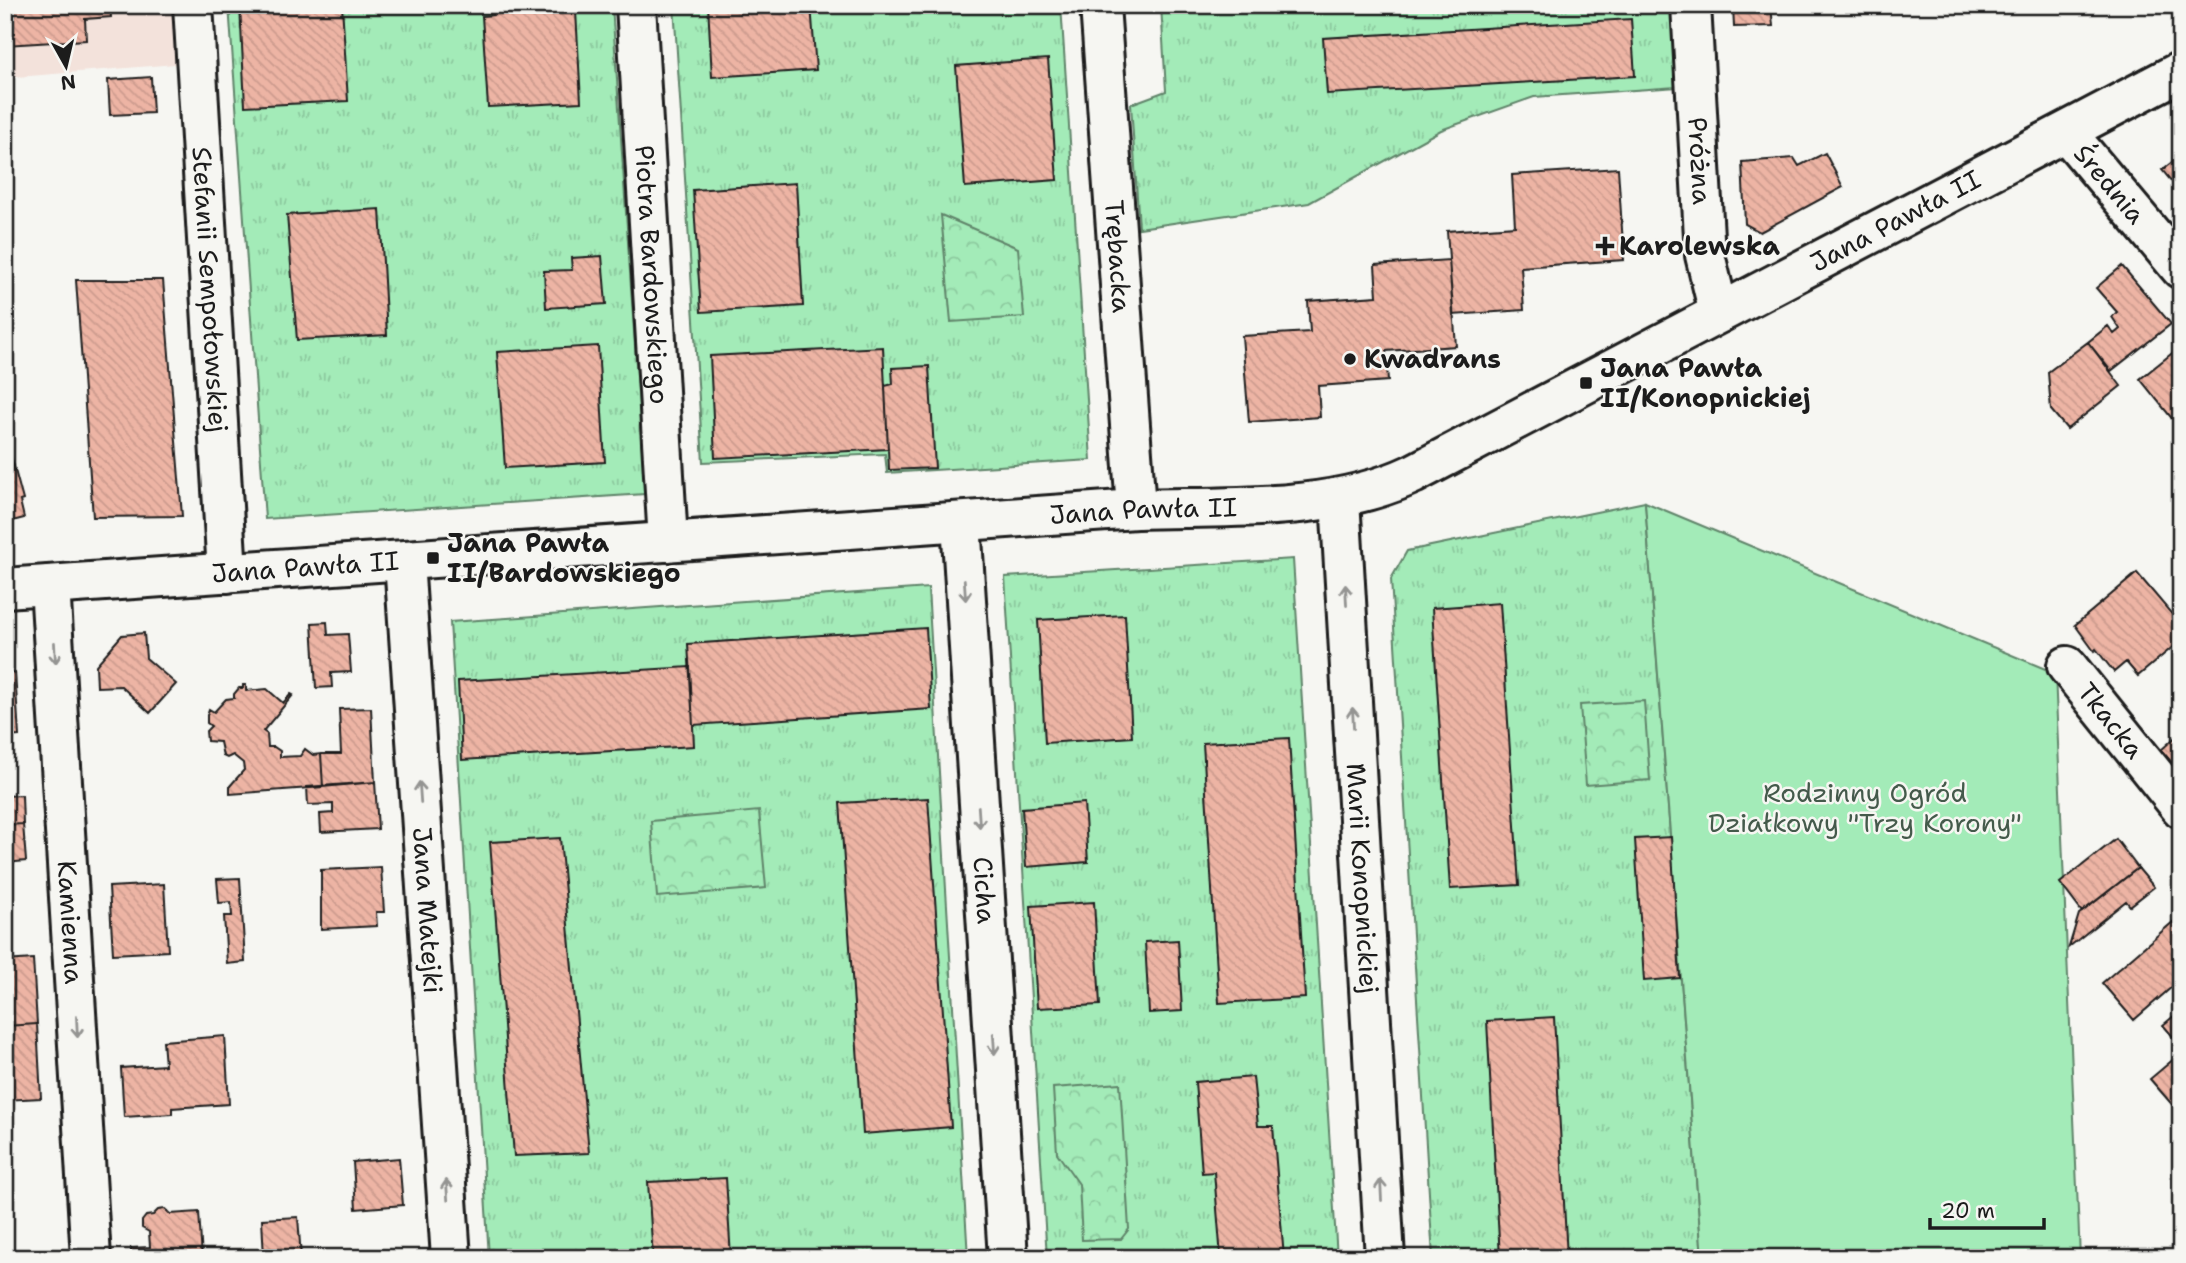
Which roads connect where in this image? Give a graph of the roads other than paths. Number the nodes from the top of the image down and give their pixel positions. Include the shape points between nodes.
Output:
1 (192, 5) edge
2 (636, 5) edge
3 (1100, 5) edge
4 (1691, 5) edge
5 (2181, 71) edge
6 (2066, 132) junction
7 (2181, 269) edge
8 (1718, 313) junction
9 (1340, 499) junction
10 (1136, 509) junction
11 (961, 522) junction
12 (668, 542) junction
13 (404, 561) junction
14 (228, 573) junction
15 (50, 585) junction
16 (5, 588) edge
17 (2067, 666) dead end
18 (2181, 808) edge
19 (91, 1258) edge
20 (451, 1258) edge
21 (1008, 1258) edge
22 (1385, 1258) edge

1 - 14 street, Stefanii Sempołowskiej
2 - 12 street, Piotra Bardowskiego
3 - 10 street, Trębacka
4 - 8 street, Próżna via 1705,256
5 - 6 street, Jana Pawła II
6 - 7 street, Średnia
6 - 8 street, Jana Pawła II
8 - 9 street, Jana Pawła II via 1413,474
9 - 10 street, Jana Pawła II
22 -> 9 street, Marii Konopnickiej
10 - 11 street, Jana Pawła II
11 - 12 street, Jana Pawła II
11 -> 21 street, Cicha
12 - 13 street, Jana Pawła II
13 - 14 street, Jana Pawła II
20 -> 13 street, Jana Matejki
14 - 15 street, Jana Pawła II
15 - 16 street, Jana Pawła II
15 -> 19 street, Kamienna
17 - 18 street, Tkacka

